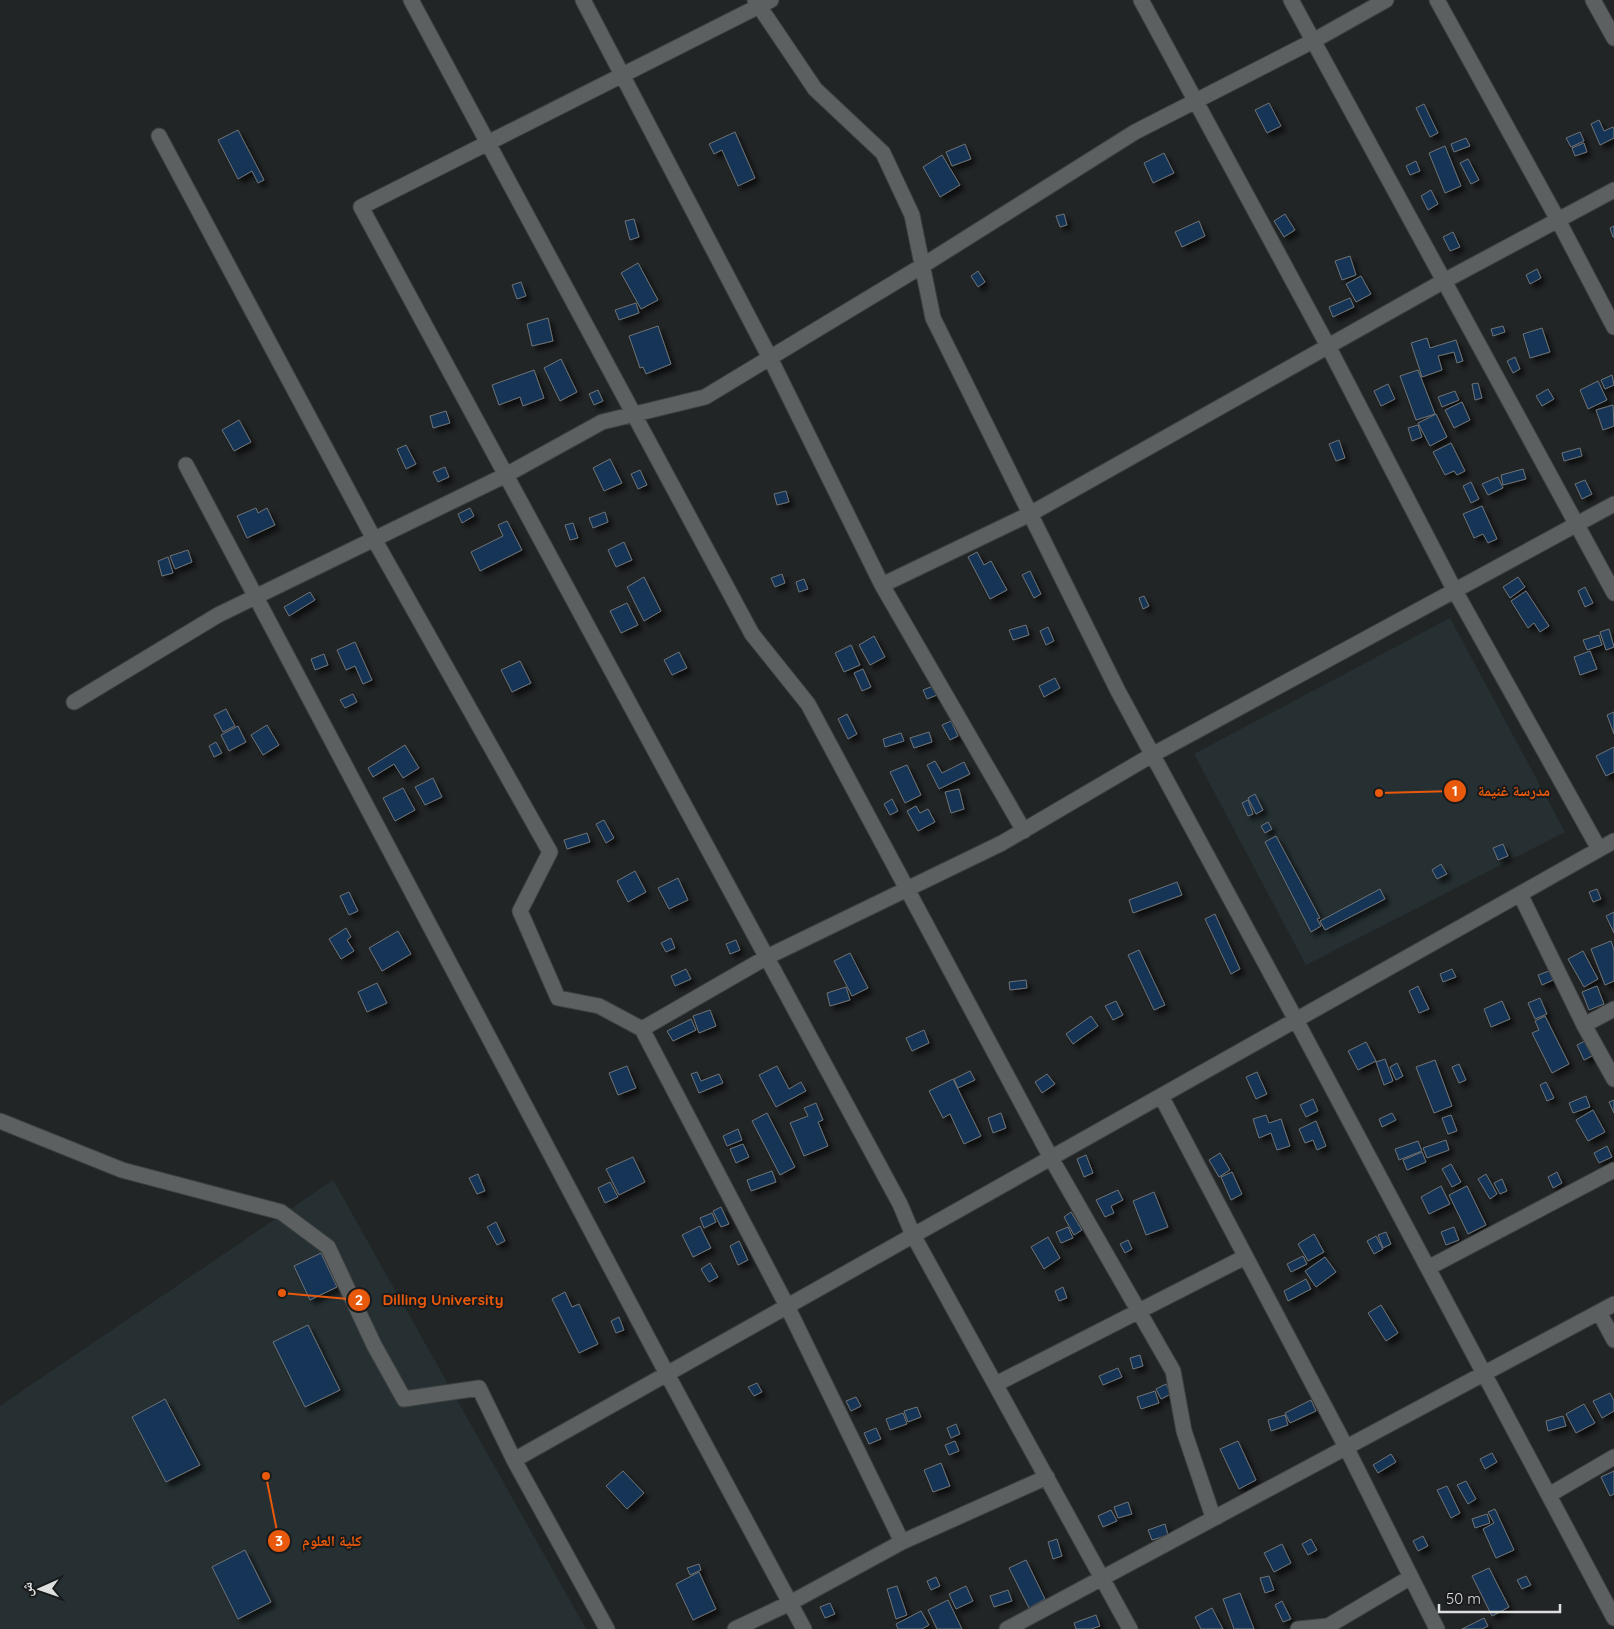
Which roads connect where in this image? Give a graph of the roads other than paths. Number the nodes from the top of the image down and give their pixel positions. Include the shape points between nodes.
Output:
1 (411, 0) edge
2 (583, 0) edge
3 (1141, 0) edge
4 (1291, 0) edge
5 (1386, 0) edge
6 (1437, 0) edge
7 (1593, 0) edge
8 (761, 2) edge
9 (1614, 38) edge
10 (1313, 41) junction
11 (622, 76) junction
12 (1196, 101) junction
13 (159, 136) dead end
14 (488, 143) junction
15 (1614, 190) edge
16 (1558, 220) junction
17 (922, 266) junction
18 (1444, 281) junction
19 (1614, 328) edge
20 (1328, 346) junction
21 (770, 358) junction
22 (635, 414) junction
23 (186, 465) dead end
24 (506, 475) junction
25 (1614, 504) edge
26 (1030, 514) junction
27 (1576, 524) junction
28 (374, 539) junction
29 (882, 585) junction
30 (1455, 590) junction
31 (1614, 593) edge
32 (255, 597) junction
33 (74, 702) dead end
34 (1152, 755) junction
35 (1024, 830) junction
36 (1614, 841) edge
37 (1599, 849) junction
38 (907, 890) junction
39 (1520, 894) junction
40 (767, 958) junction
41 (1614, 1009) edge
42 (1296, 1020) junction
43 (1584, 1025) junction
44 (642, 1029) junction
45 (1614, 1079) edge
46 (1160, 1096) junction
47 (0, 1121) edge
48 (1051, 1158) junction
49 (1614, 1170) edge
50 (913, 1235) junction
51 (1245, 1257) junction
52 (1428, 1268) junction
53 (1614, 1304) edge
54 (787, 1306) junction
55 (1139, 1312) junction
56 (1599, 1312) junction
57 (1614, 1340) edge
58 (667, 1374) junction
59 (1484, 1374) junction
60 (996, 1384) junction
61 (1346, 1447) junction
62 (1614, 1457) edge
63 (514, 1460) junction
64 (1047, 1477) junction
65 (1549, 1495) junction
66 (1217, 1517) junction
67 (902, 1542) junction
68 (1411, 1577) junction
69 (1102, 1578) junction
70 (790, 1603) junction
71 (1614, 1618) edge
72 (1317, 1628) edge
73 (607, 1629) edge
74 (735, 1629) edge
75 (804, 1629) edge
76 (1007, 1629) edge
77 (1130, 1629) edge
78 (1298, 1629) edge
79 (1437, 1629) edge

1 - 14 street
2 - 11 street
3 - 12 street
4 - 10 street
5 - 10 street
6 - 16 street
7 - 9 street
8 - 11 street
8 - 17 street via 815,89 883,153 912,215
10 - 12 street
10 - 18 street
11 - 14 street
11 - 21 street
12 - 17 street via 1135,132
12 - 20 street
13 - 28 street
14 - 22 street
14 - 24 street via 361,207
15 - 16 street
16 - 18 street
16 - 19 street
17 - 21 street
17 - 26 street via 934,318
18 - 20 street
18 - 27 street
20 - 26 street
20 - 30 street
21 - 22 street via 705,397
21 - 29 street
22 - 24 street via 602,422
22 - 38 street via 752,634 808,704
23 - 32 street
24 - 28 street
24 - 40 street
25 - 27 street
26 - 29 street
26 - 34 street
27 - 30 street
27 - 31 street
28 - 32 street
28 - 44 street via 550,852 520,911 558,998 599,1006
29 - 35 street
30 - 34 street
30 - 37 street
32 - 33 street via 218,615
32 - 58 street
34 - 35 street
34 - 42 street
35 - 38 street
36 - 37 street
37 - 39 street
38 - 40 street
38 - 48 street
39 - 42 street
39 - 43 street
40 - 44 street
40 - 50 street via 900,1204
41 - 43 street
42 - 46 street
42 - 52 street
43 - 45 street
44 - 54 street
46 - 48 street
46 - 51 street
47 - 63 street via 122,1170 281,1212 328,1247 374,1345 404,1399 479,1388
48 - 50 street
48 - 55 street
49 - 52 street
50 - 54 street
50 - 60 street
51 - 55 street
51 - 61 street
52 - 59 street
53 - 56 street
54 - 58 street
54 - 67 street
55 - 60 street
55 - 66 street via 1173,1371 1184,1431 1211,1511
56 - 57 street
56 - 59 street
58 - 63 street
58 - 70 street
59 - 61 street
59 - 65 street
60 - 64 street
61 - 66 street
61 - 68 street
62 - 65 street
63 - 73 street
64 - 67 street
64 - 69 street
65 - 71 street
66 - 69 street
67 - 70 street
68 - 72 street via 1328,1626
68 - 79 street
69 - 76 street
69 - 77 street
70 - 74 street
70 - 75 street
72 - 78 street

